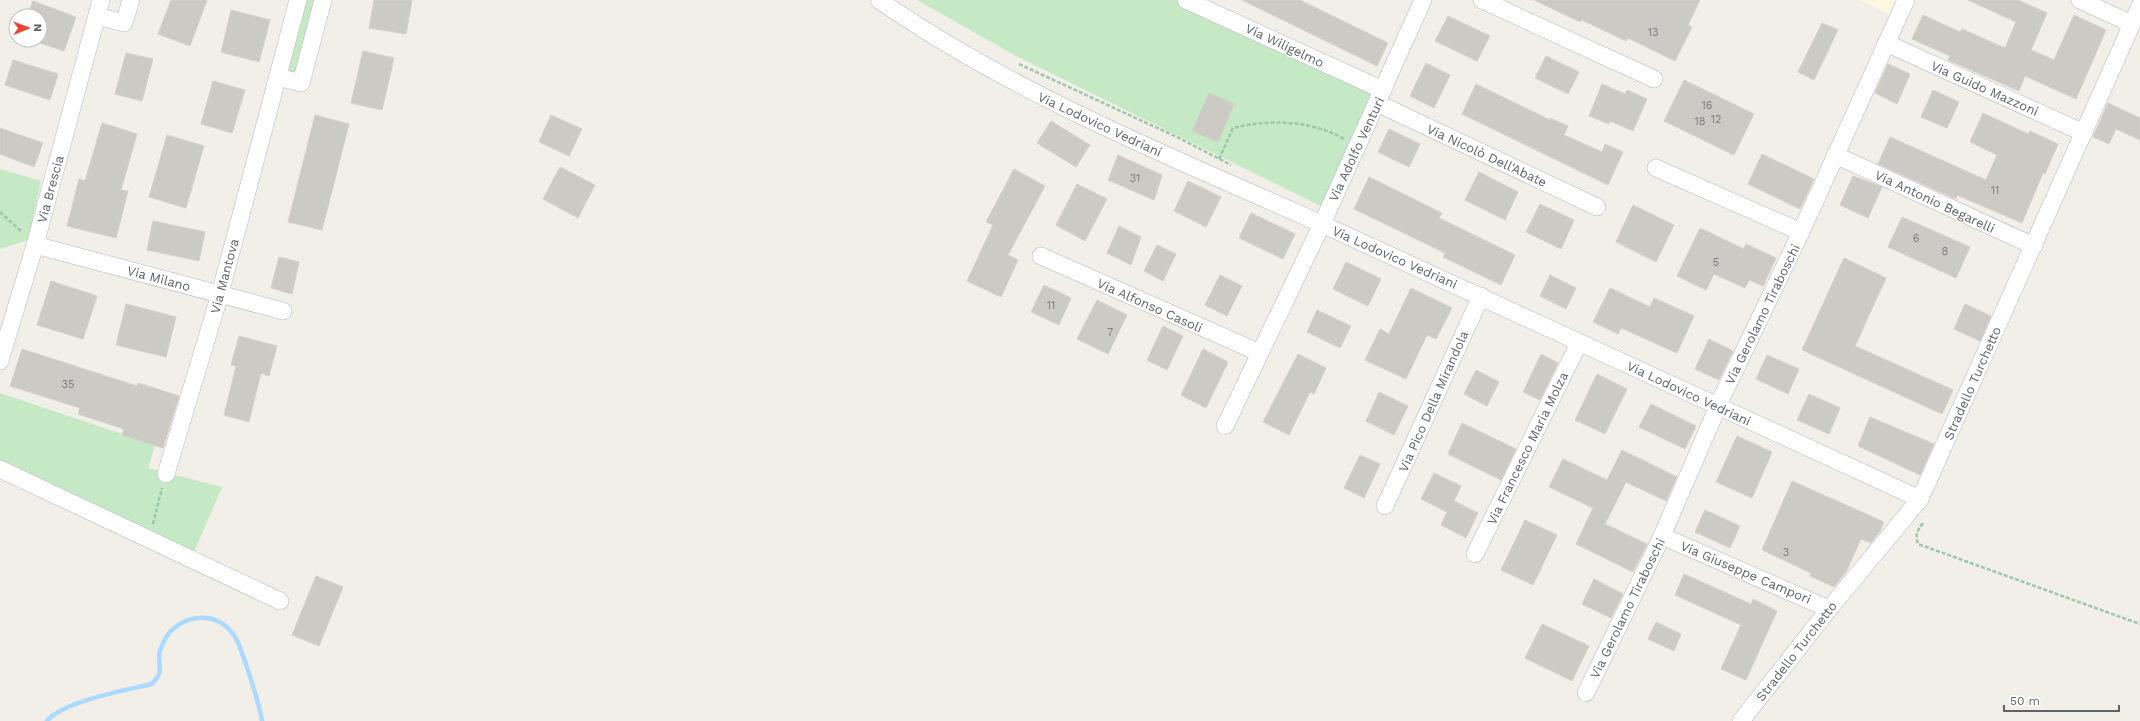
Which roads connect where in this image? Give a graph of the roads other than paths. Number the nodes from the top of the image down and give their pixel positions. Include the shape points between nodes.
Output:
1 (131, 0) edge
2 (298, 0) edge
3 (323, 0) edge
4 (879, 0) edge
5 (1186, 0) edge
6 (1423, 0) edge
7 (1482, 0) edge
8 (1906, 0) edge
9 (2080, 0) edge
10 (2140, 6) edge
11 (99, 8) edge
12 (2132, 24) junction
13 (1886, 43) junction
14 (278, 77) junction
15 (1654, 79) dead end
16 (1380, 96) junction
17 (2084, 133) junction
18 (1835, 155) junction
19 (1656, 168) dead end
20 (1597, 207) dead end
21 (1322, 224) junction
22 (1801, 232) junction
23 (35, 245) junction
24 (2034, 246) junction
25 (1041, 256) dead end
26 (220, 294) junction
27 (1481, 296) junction
28 (283, 311) dead end
29 (1579, 343) junction
30 (1260, 353) junction
31 (0, 361) edge
32 (1718, 406) junction
33 (1225, 426) dead end
34 (0, 469) edge
35 (166, 474) road end
36 (1920, 499) junction
37 (1385, 506) dead end
38 (1662, 536) junction
39 (1475, 554) dead end
40 (280, 601) dead end
41 (1829, 608) junction
42 (1586, 692) dead end
43 (1741, 721) edge

1 - 11 street, Via Brescia via 124,23
2 - 14 street, Via Mantova
3 - 14 street via 301,83
4 - 21 street, Via Lodovico Vedriani via 914,24 1028,90 1171,158
5 - 16 street, Via Wiligelmo
6 - 16 street, Via Adolfo Venturi
7 - 15 street
8 - 13 street, Via Gerolamo Tiraboschi
9 - 12 street
10 - 12 street, Stradello Turchetto
11 - 23 street, Via Brescia
12 - 17 street, Stradello Turchetto
13 - 17 street, Via Guido Mazzoni
13 - 18 street, Via Gerolamo Tiraboschi
14 - 26 street, Via Mantova
16 - 20 street, Via Nicolò Dell'Abate
16 - 21 street, Via Adolfo Venturi
17 - 24 street, Stradello Turchetto
18 - 22 street, Via Gerolamo Tiraboschi
18 - 24 street, Via Antonio Begarelli
19 - 22 street
21 - 27 street, Via Lodovico Vedriani
21 - 30 street, Via Adolfo Venturi
22 - 32 street, Via Gerolamo Tiraboschi
23 - 26 street, Via Milano
23 - 31 street, Via Brescia
24 - 36 street, Stradello Turchetto
25 - 30 street, Via Alfonso Casoli
26 - 28 street, Via Milano
26 - 35 street, Via Mantova
27 - 29 street, Via Lodovico Vedriani
27 - 37 street, Via Pico Della Mirandola
29 - 32 street, Via Lodovico Vedriani
29 - 39 street, Via Francesco Maria Molza
30 - 33 street, Via Adolfo Venturi
32 - 36 street, Via Lodovico Vedriani
32 - 38 street, Via Gerolamo Tiraboschi
34 - 40 street
36 - 41 street, Stradello Turchetto
38 - 41 street, Via Giuseppe Campori
38 - 42 street, Via Gerolamo Tiraboschi
41 - 43 street, Stradello Turchetto

